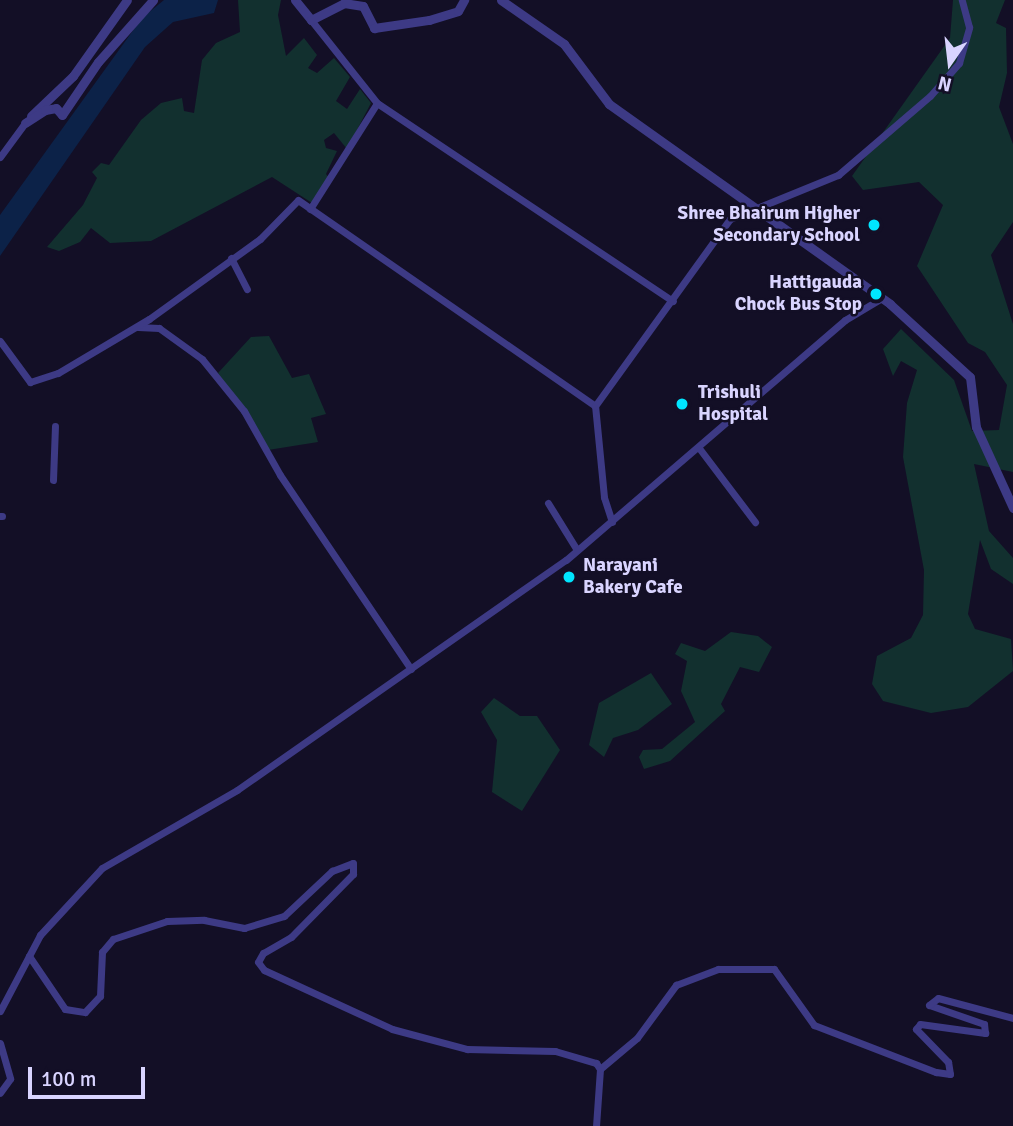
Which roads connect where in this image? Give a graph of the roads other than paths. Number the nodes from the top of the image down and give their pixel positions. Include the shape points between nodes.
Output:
1 (127, 0) edge
2 (153, 0) edge
3 (295, 0) edge
4 (464, 0) edge
5 (501, 0) edge
6 (962, 0) edge
7 (311, 20) junction
8 (377, 103) junction
9 (25, 123) junction
10 (0, 157) edge
11 (310, 209) junction
12 (755, 211) junction
13 (231, 258) junction
14 (247, 289) dead end
15 (880, 299) junction
16 (673, 301) junction
17 (134, 327) junction
18 (0, 341) edge
19 (595, 406) junction
20 (55, 426) dead end
21 (699, 448) junction
22 (53, 480) dead end
23 (548, 503) dead end
24 (1013, 508) edge
25 (612, 522) junction
26 (755, 522) dead end
27 (577, 550) junction
28 (411, 669) junction
29 (29, 956) junction
30 (0, 1011) edge
31 (1013, 1018) edge
32 (0, 1043) edge
33 (600, 1069) junction
34 (0, 1093) edge
35 (596, 1126) edge

1 - 9 street via 73,76
2 - 9 street via 98,62 62,115 56,108 44,110
3 - 7 street
4 - 7 street via 458,11 374,28 363,6 344,3
5 - 12 street via 564,44 609,104
6 - 12 street via 969,27 959,63 930,96 838,175
7 - 8 street
8 - 11 street
8 - 16 street
9 - 10 street
11 - 13 street via 298,200 260,239
11 - 19 street
12 - 15 street
12 - 16 street via 730,219
13 - 14 street
13 - 17 street
15 - 21 street via 845,320
15 - 24 street via 970,377 976,427
16 - 19 street
17 - 18 street via 58,373 30,382
17 - 28 street via 159,328 202,359 244,411 280,475
19 - 25 street
20 - 22 street
21 - 25 street
21 - 26 street
23 - 27 street
25 - 27 street
27 - 28 street
28 - 29 street via 237,790 102,868 57,912
29 - 30 street
29 - 33 street via 65,1009 85,1012 100,996 102,952 113,939 167,920 204,920 244,928 284,916 332,871 353,863 354,874 290,937 263,953 258,962 264,970 392,1029 467,1048 555,1051
31 - 33 street via 938,998 929,1005 984,1024 985,1033 920,1024 916,1029 948,1062 950,1074 936,1072 814,1025 774,969 728,968 676,985 637,1038
32 - 34 street via 10,1079
33 - 35 street

